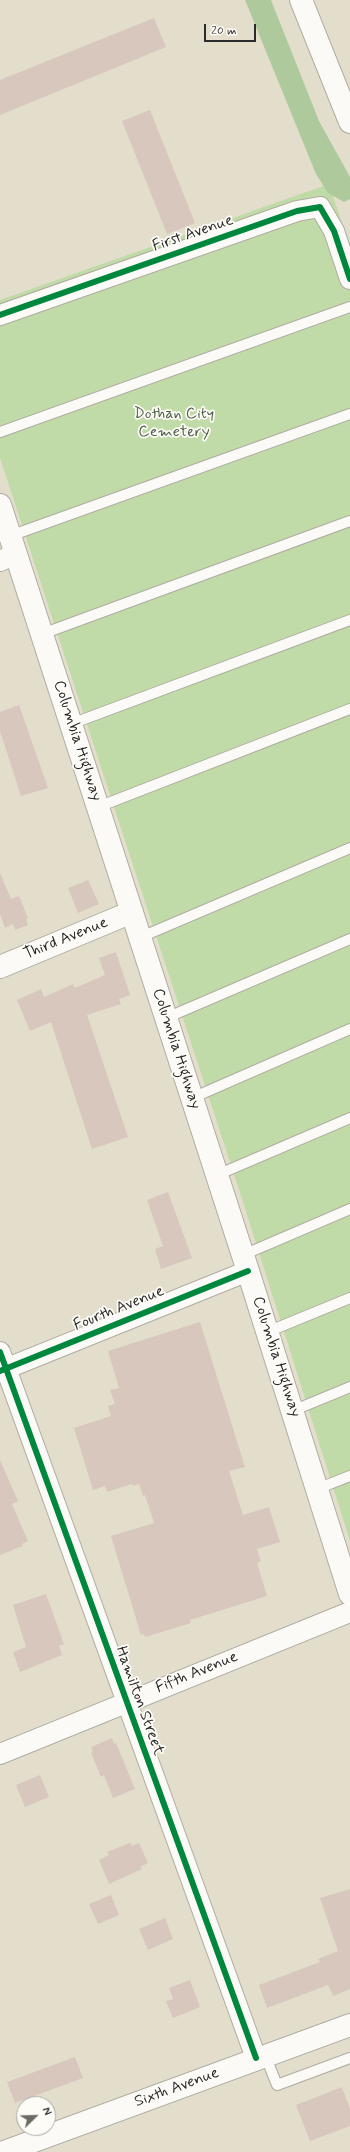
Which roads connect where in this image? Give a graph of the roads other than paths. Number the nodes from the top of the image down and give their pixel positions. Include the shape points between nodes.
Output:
1 (301, 0) edge
2 (350, 122) edge
3 (350, 279) edge
4 (350, 307) edge
5 (0, 315) edge
6 (350, 414) edge
7 (0, 432) edge
8 (0, 505) edge
9 (350, 521) edge
10 (9, 550) edge
11 (350, 620) edge
12 (42, 634) junction
13 (350, 709) edge
14 (71, 724) junction
15 (98, 807) junction
16 (350, 848) edge
17 (132, 912) junction
18 (141, 937) junction
19 (350, 938) edge
20 (0, 966) edge
21 (166, 1018) junction
22 (350, 1029) edge
23 (192, 1098) junction
24 (350, 1118) edge
25 (217, 1175) junction
26 (350, 1209) edge
27 (246, 1263) junction
28 (350, 1298) edge
29 (267, 1332) junction
30 (2, 1364) edge
31 (350, 1387) edge
32 (292, 1411) junction
33 (350, 1476) edge
34 (317, 1489) junction
35 (346, 1565) edge
36 (350, 1594) edge
37 (350, 1612) edge
38 (126, 1702) junction
39 (0, 1754) edge
40 (349, 2027) edge
41 (260, 2056) junction
42 (350, 2058) edge
43 (4, 2152) edge

1 - 2 main road
3 - 5 street, First Avenue via 334,232 320,206 297,211
4 - 7 lane
6 - 10 lane
8 - 10 main road, Columbia Highway
9 - 12 lane
10 - 12 main road, Columbia Highway
11 - 14 lane
12 - 14 main road, Columbia Highway
13 - 15 lane
14 - 15 main road, Columbia Highway
15 - 17 main road, Columbia Highway
16 - 18 lane
17 - 18 main road, Columbia Highway
17 - 20 main road, Third Avenue
18 - 21 main road, Columbia Highway
19 - 21 lane
21 - 23 main road, Columbia Highway
22 - 23 lane
23 - 25 main road, Columbia Highway
24 - 25 lane
25 - 27 main road, Columbia Highway
26 - 27 lane
27 - 29 main road, Columbia Highway
27 - 30 street, Fourth Avenue
28 - 29 lane
29 - 32 main road, Columbia Highway
30 - 38 street, Hamilton Street
31 - 32 lane
32 - 34 main road, Columbia Highway
33 - 34 lane
34 - 35 main road, Columbia Highway
35 - 36 main road, Columbia Highway
37 - 38 street, Fifth Avenue
38 - 39 street, Fifth Avenue
38 - 41 street, Hamilton Street
40 - 41 main road, Sixth Avenue
41 - 42 lane via 277,2085
41 - 43 main road, Sixth Avenue

